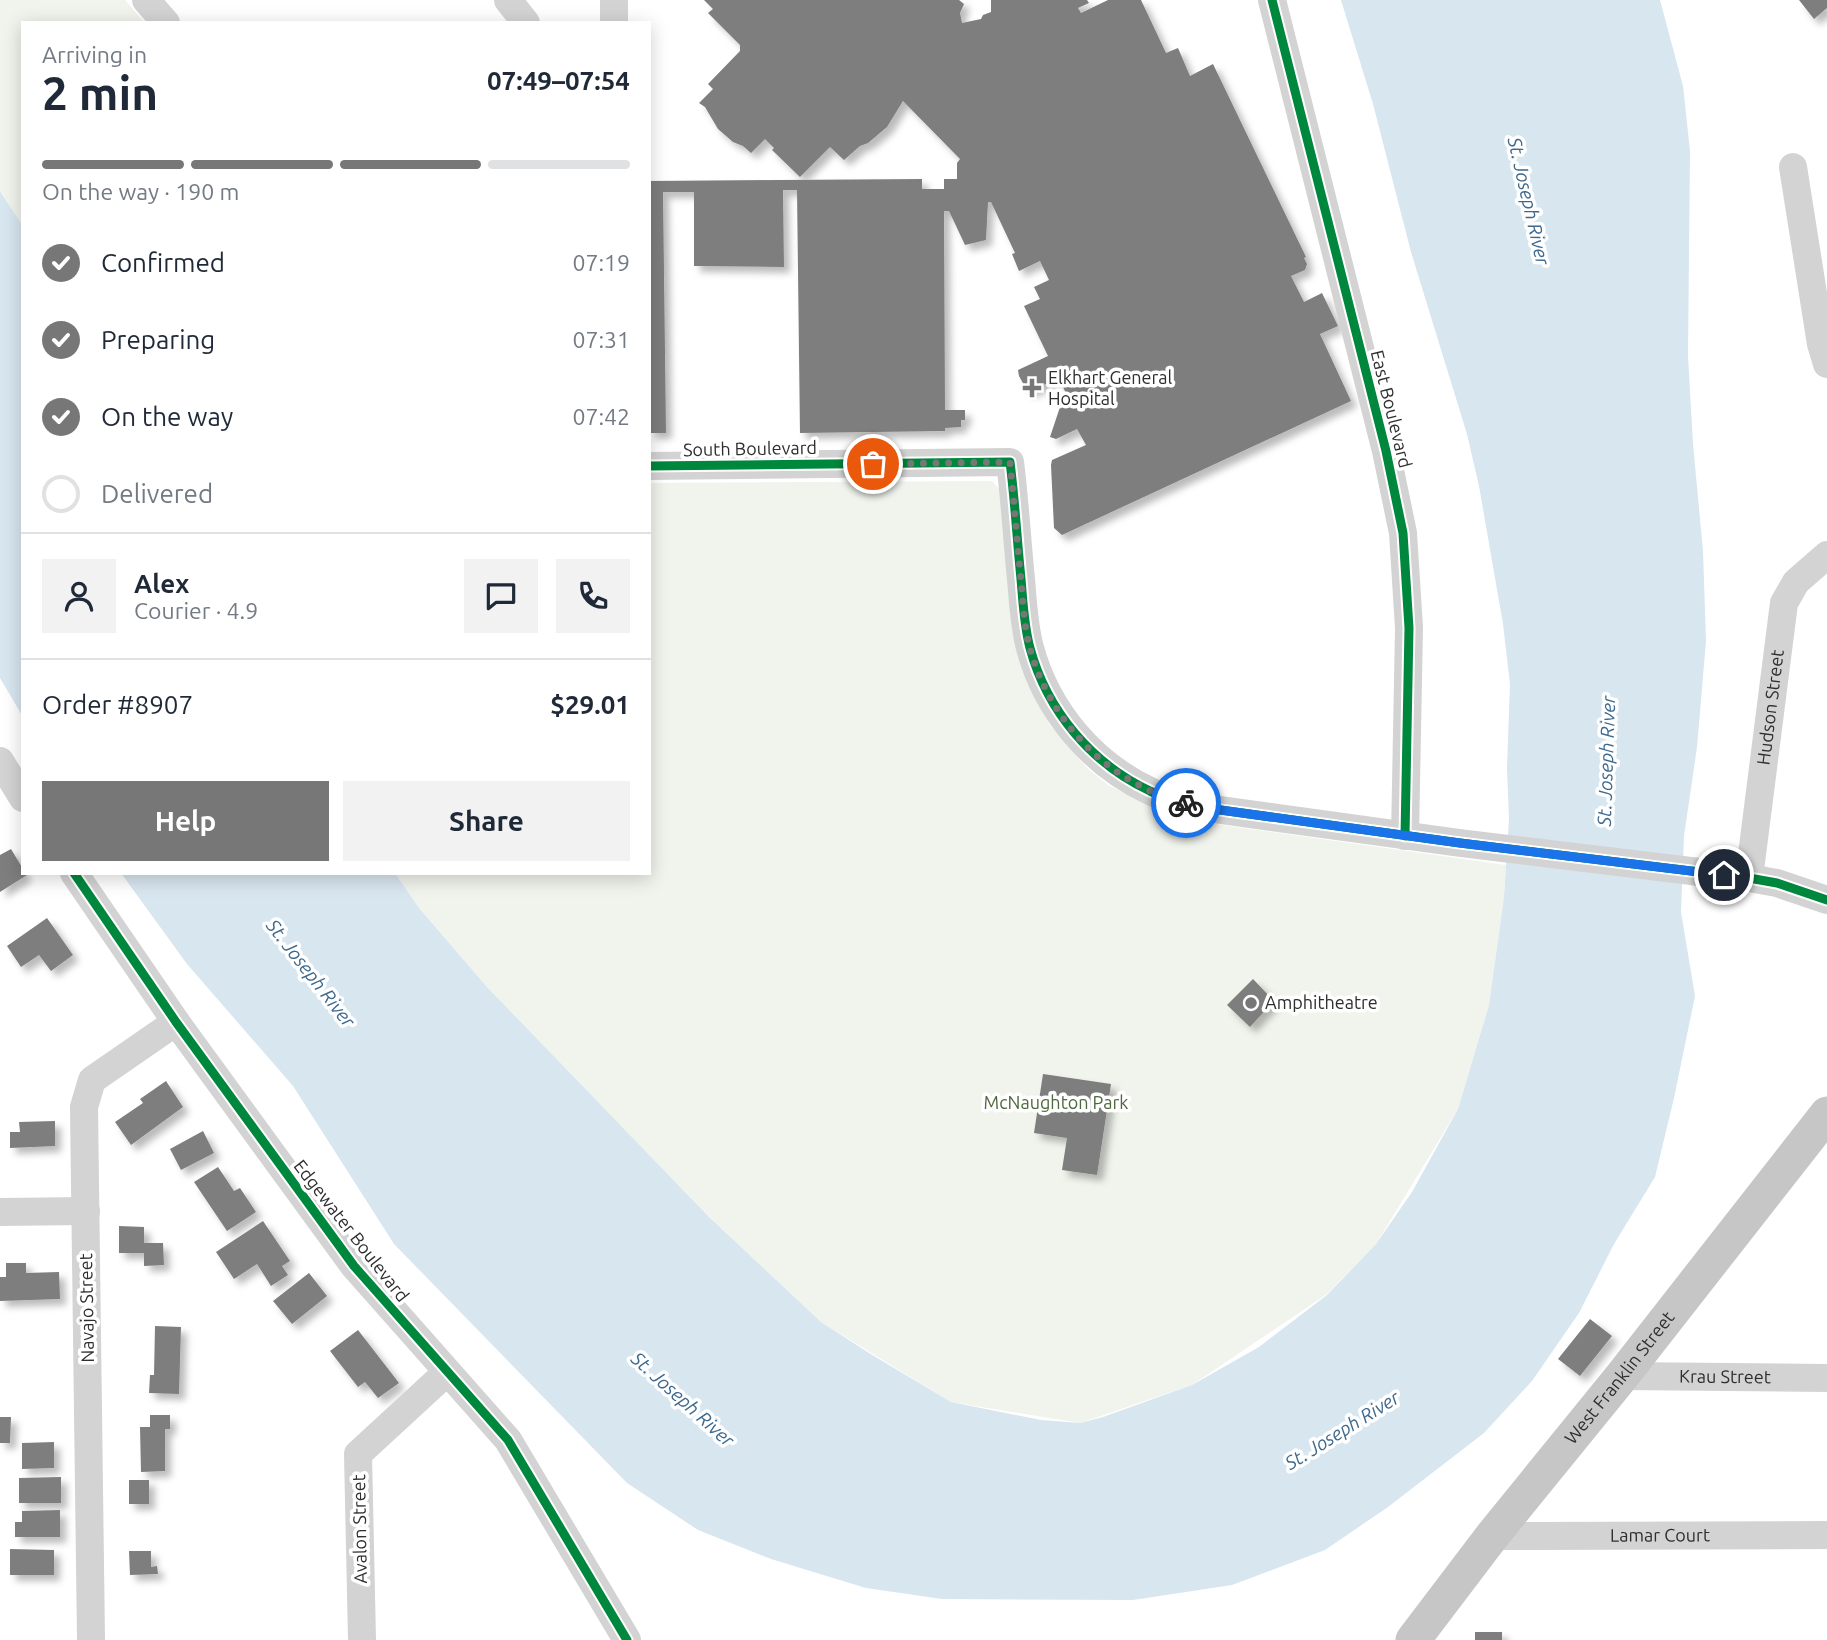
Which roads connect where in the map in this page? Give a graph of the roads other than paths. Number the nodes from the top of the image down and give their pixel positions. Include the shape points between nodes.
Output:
1 (146, 0) edge
2 (508, 0) edge
3 (614, 0) edge
4 (1272, 0) edge
5 (164, 21) edge
6 (524, 21) edge
7 (614, 21) edge
8 (1793, 167) dead end
9 (1827, 364) edge
10 (651, 466) edge
11 (1827, 555) edge
12 (0, 761) edge
13 (21, 795) edge
14 (1405, 836) junction
15 (75, 875) edge
16 (1737, 876) junction
17 (1827, 900) edge
18 (176, 1022) junction
19 (1827, 1114) edge
20 (86, 1211) junction
21 (0, 1212) edge
22 (446, 1373) junction
23 (1622, 1376) junction
24 (1827, 1378) edge
25 (1827, 1535) edge
26 (1492, 1536) junction
27 (91, 1640) edge
28 (362, 1640) edge
29 (627, 1640) edge
30 (1413, 1640) edge

1 - 5 street
2 - 6 street
3 - 7 street
4 - 14 street, East Boulevard via 1403,533 1409,628
8 - 9 street
10 - 14 street, South Boulevard via 1010,462 1030,648 1055,707 1102,761 1171,800
11 - 16 street, Hudson Street via 1796,582 1784,603
12 - 13 street
14 - 16 street
15 - 18 street, Edgewater Boulevard
16 - 17 street via 1777,883
18 - 20 street, Navajo Street via 92,1080 84,1107
18 - 22 street, Edgewater Boulevard via 354,1266
19 - 23 main road, West Franklin Street
20 - 21 street
20 - 27 street, Navajo Street
22 - 28 street, Avalon Street via 358,1454
22 - 29 street, Edgewater Boulevard via 508,1440
23 - 24 street, Krau Street
23 - 26 main road, West Franklin Street
25 - 26 street, Lamar Court
26 - 30 main road, West Franklin Street

